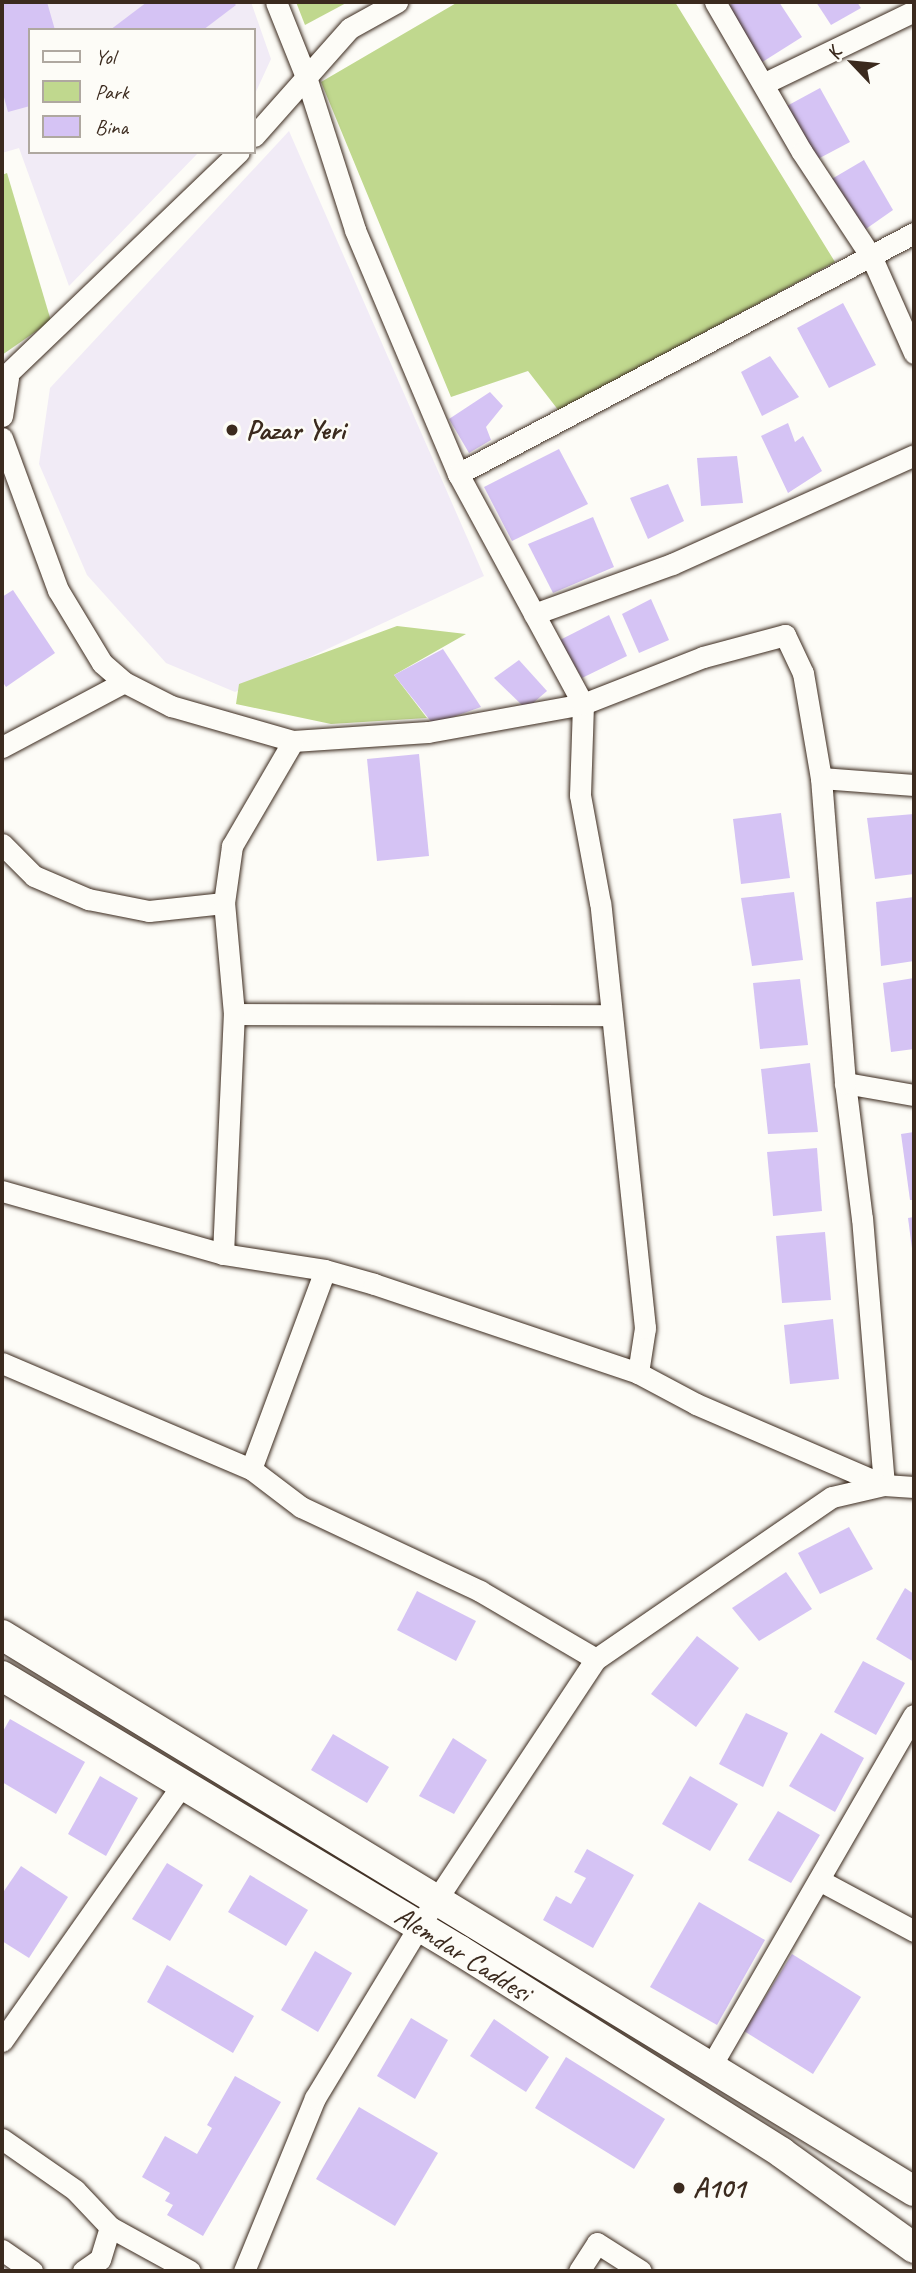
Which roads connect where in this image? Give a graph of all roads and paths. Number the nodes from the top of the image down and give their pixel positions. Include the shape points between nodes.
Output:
1 (276, 2) edge
2 (397, 2) edge
3 (715, 2) edge
4 (914, 11) edge
5 (306, 77) junction
6 (765, 83) junction
7 (256, 134) edge
8 (237, 154) edge
9 (914, 233) edge
10 (872, 258) junction
11 (914, 353) edge
12 (5, 378) edge
13 (2, 416) edge
14 (2, 438) edge
15 (914, 455) edge
16 (458, 474) junction
17 (534, 614) junction
18 (124, 682) junction
19 (583, 704) junction
20 (293, 741) junction
21 (2, 747) edge
22 (821, 778) junction
23 (914, 785) edge
24 (2, 845) edge
25 (224, 903) junction
26 (234, 1014) junction
27 (609, 1015) junction
28 (845, 1083) junction
29 (914, 1095) edge
30 (2, 1191) edge
31 (223, 1254) junction
32 (325, 1269) junction
33 (2, 1363) edge
34 (638, 1373) junction
35 (251, 1469) junction
36 (884, 1485) junction
37 (914, 1487) edge
38 (2, 1635) edge
39 (596, 1659) junction
40 (2, 1676) edge
41 (914, 1715) edge
42 (183, 1783) junction
43 (819, 1880) junction
44 (438, 1899) junction
45 (419, 1926) junction
46 (914, 1931) edge
47 (2, 2041) edge
48 (711, 2066) junction
49 (2, 2138) edge
50 (914, 2191) edge
51 (110, 2227) junction
52 (914, 2248) edge
53 (2, 2250) edge
54 (32, 2271) edge
55 (83, 2271) edge
56 (190, 2271) edge
57 (244, 2271) edge
58 (579, 2271) edge
59 (642, 2271) edge

1 - 5 street
2 - 5 street via 350,29
3 - 6 street
4 - 6 street
5 - 7 street
5 - 16 street via 355,230
6 - 10 street via 802,152
8 - 12 street
9 - 10 street
10 - 11 street
10 - 16 street
12 - 13 street
14 - 18 street via 58,590 102,663
15 - 17 street via 671,564
16 - 17 street
17 - 19 street
18 - 20 street via 172,706
18 - 21 street
19 - 20 street via 428,732
19 - 22 street via 703,657 785,635 803,673
19 - 27 street via 580,795 600,903
20 - 25 street via 232,846
22 - 23 street
22 - 28 street
24 - 25 street via 34,876 88,899 149,911
25 - 26 street
26 - 27 street
26 - 31 street
27 - 34 street via 645,1328
28 - 29 street
28 - 36 street via 862,1219
30 - 31 street
31 - 32 street
32 - 34 street
32 - 35 street
33 - 35 street
34 - 36 street via 696,1404
35 - 39 street via 301,1507 480,1591
36 - 37 street
36 - 39 street via 832,1497
38 - 44 main road, Alemdar Caddesi
39 - 44 street
40 - 42 main road, Alemdar Caddesi
41 - 43 street
42 - 45 main road, Alemdar Caddesi
42 - 47 street
43 - 46 street
43 - 48 street
44 - 45 street
44 - 48 main road, Alemdar Caddesi
45 - 52 main road, Alemdar Caddesi via 782,2153
45 - 57 street via 315,2098
48 - 50 main road, Alemdar Caddesi
49 - 51 street via 75,2190
51 - 55 street via 100,2259
51 - 56 street
53 - 54 street
58 - 59 street via 597,2244

